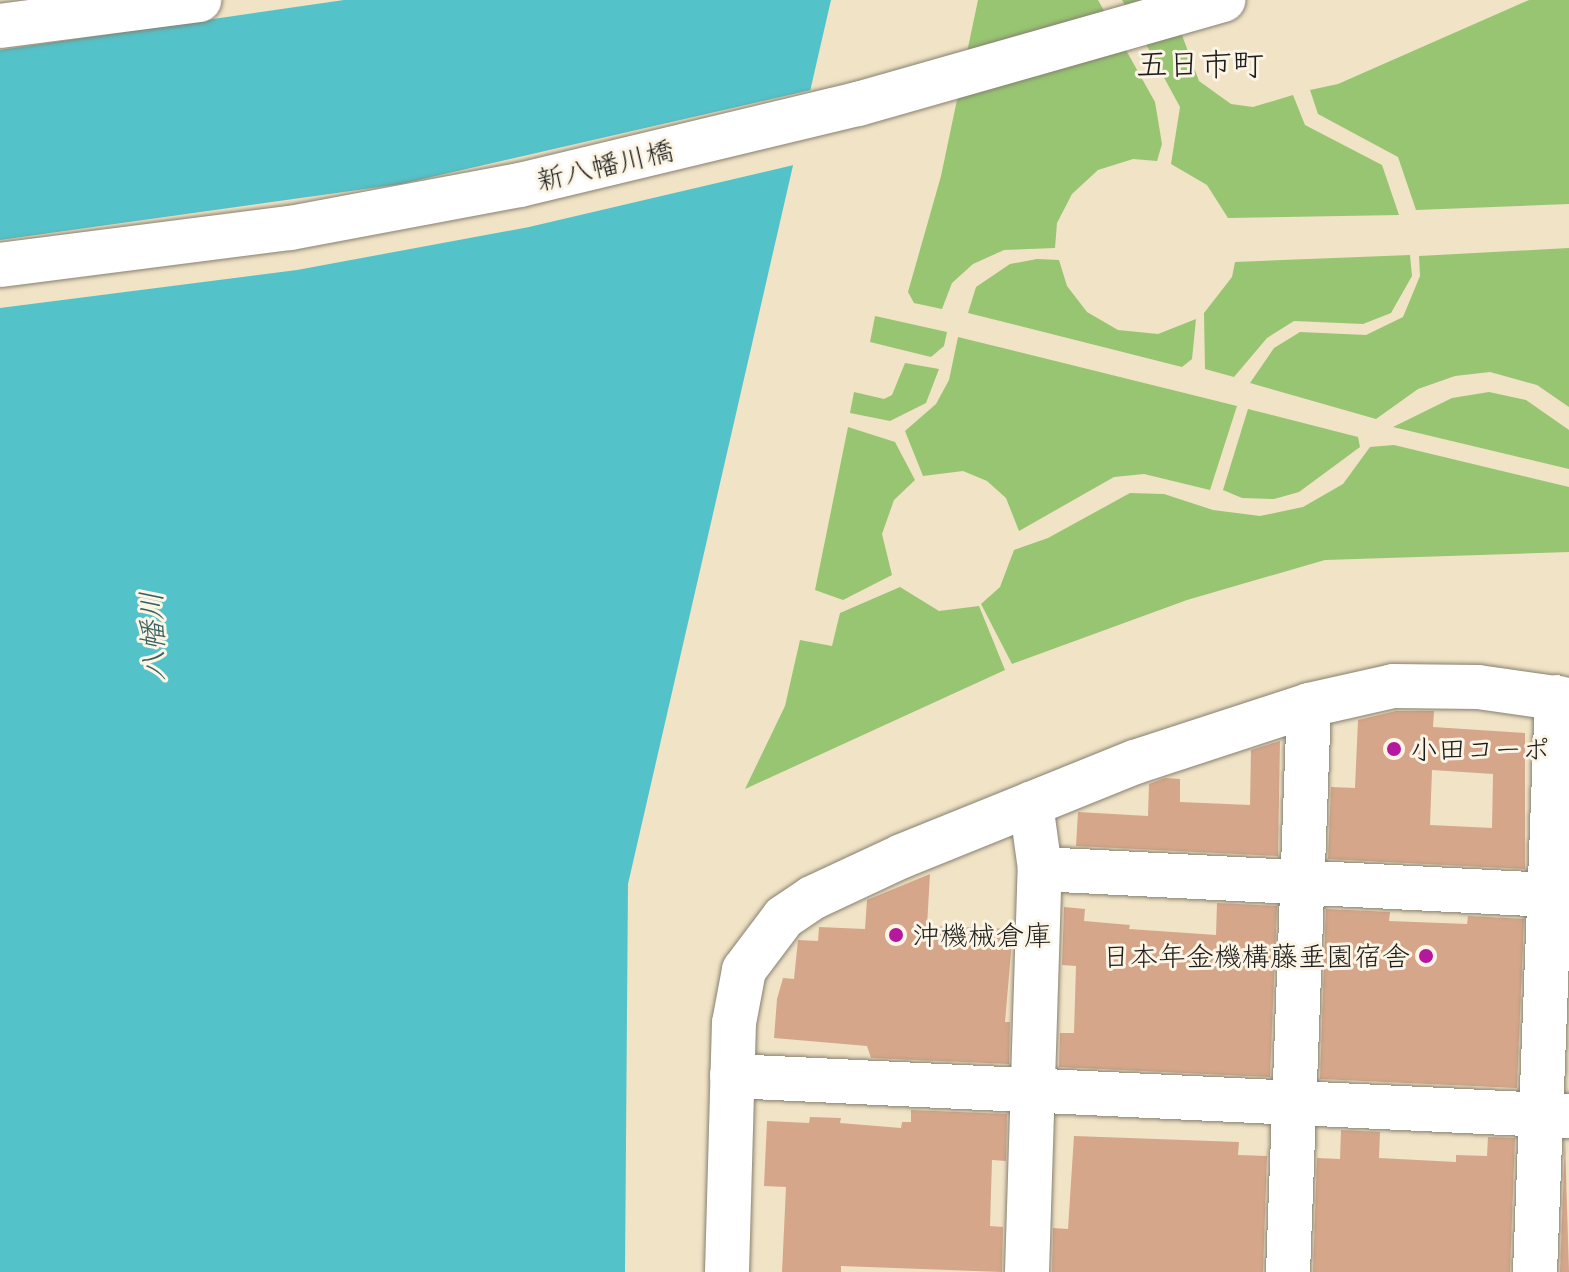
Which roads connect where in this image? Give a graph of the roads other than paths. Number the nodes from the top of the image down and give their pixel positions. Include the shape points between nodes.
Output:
1 (199, 0) edge
2 (1211, 4) edge
3 (0, 26) edge
4 (0, 265) edge
5 (1563, 698) edge
6 (1309, 705) junction
7 (1031, 804) junction
8 (1040, 869) junction
9 (1304, 883) junction
10 (1559, 896) edge
11 (732, 1076) junction
12 (1033, 1089) junction
13 (1294, 1103) junction
14 (1556, 1116) edge
15 (727, 1272) edge
16 (1027, 1272) edge
17 (1288, 1272) edge
18 (1535, 1272) edge

1 - 3 street
2 - 4 street, 新八幡川橋 via 858,104 520,185 290,228
5 - 6 street via 1478,687 1393,686
5 - 10 street
6 - 7 street via 1135,762
6 - 9 street
7 - 8 street
7 - 11 street via 840,884 784,917 744,970
8 - 9 street
8 - 12 street
9 - 10 street
9 - 13 street
10 - 14 street
11 - 12 street
11 - 15 street
12 - 13 street
12 - 16 street
13 - 14 street
13 - 17 street
14 - 18 street

